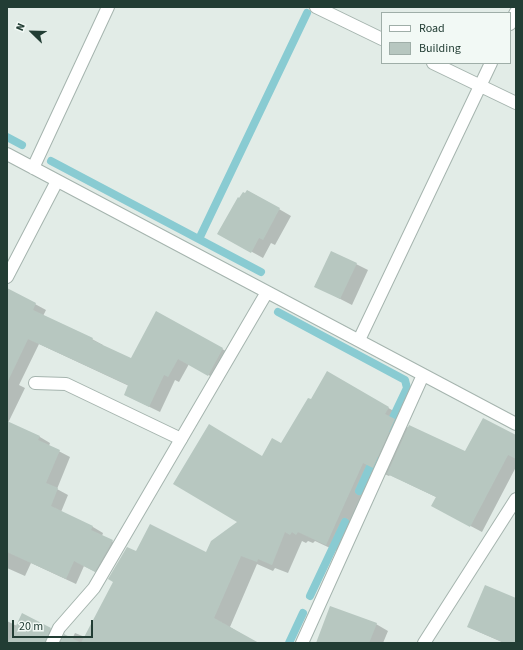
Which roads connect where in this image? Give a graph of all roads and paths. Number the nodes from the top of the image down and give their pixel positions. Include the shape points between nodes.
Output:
1 (108, 7) edge
2 (316, 7) edge
3 (516, 12) edge
4 (511, 22) edge
5 (381, 39) edge
6 (435, 64) edge
7 (491, 64) edge
8 (481, 86) junction
9 (516, 103) edge
10 (7, 154) edge
11 (33, 168) junction
12 (57, 181) junction
13 (7, 277) edge
14 (267, 292) junction
15 (359, 340) junction
16 (424, 375) junction
17 (35, 383) dead end
18 (516, 424) edge
19 (181, 439) junction
20 (516, 499) edge
21 (52, 643) edge
22 (302, 643) edge
23 (424, 643) edge

1 - 11 street
2 - 5 street
3 - 4 street
6 - 8 street
7 - 8 street
8 - 9 street
8 - 15 street
10 - 11 street
11 - 12 street
12 - 13 street
12 - 14 street
14 - 15 street
14 - 19 street
15 - 16 street
16 - 18 street
16 - 22 street
17 - 19 street via 66,384
19 - 21 street via 94,588 59,628
20 - 23 street

